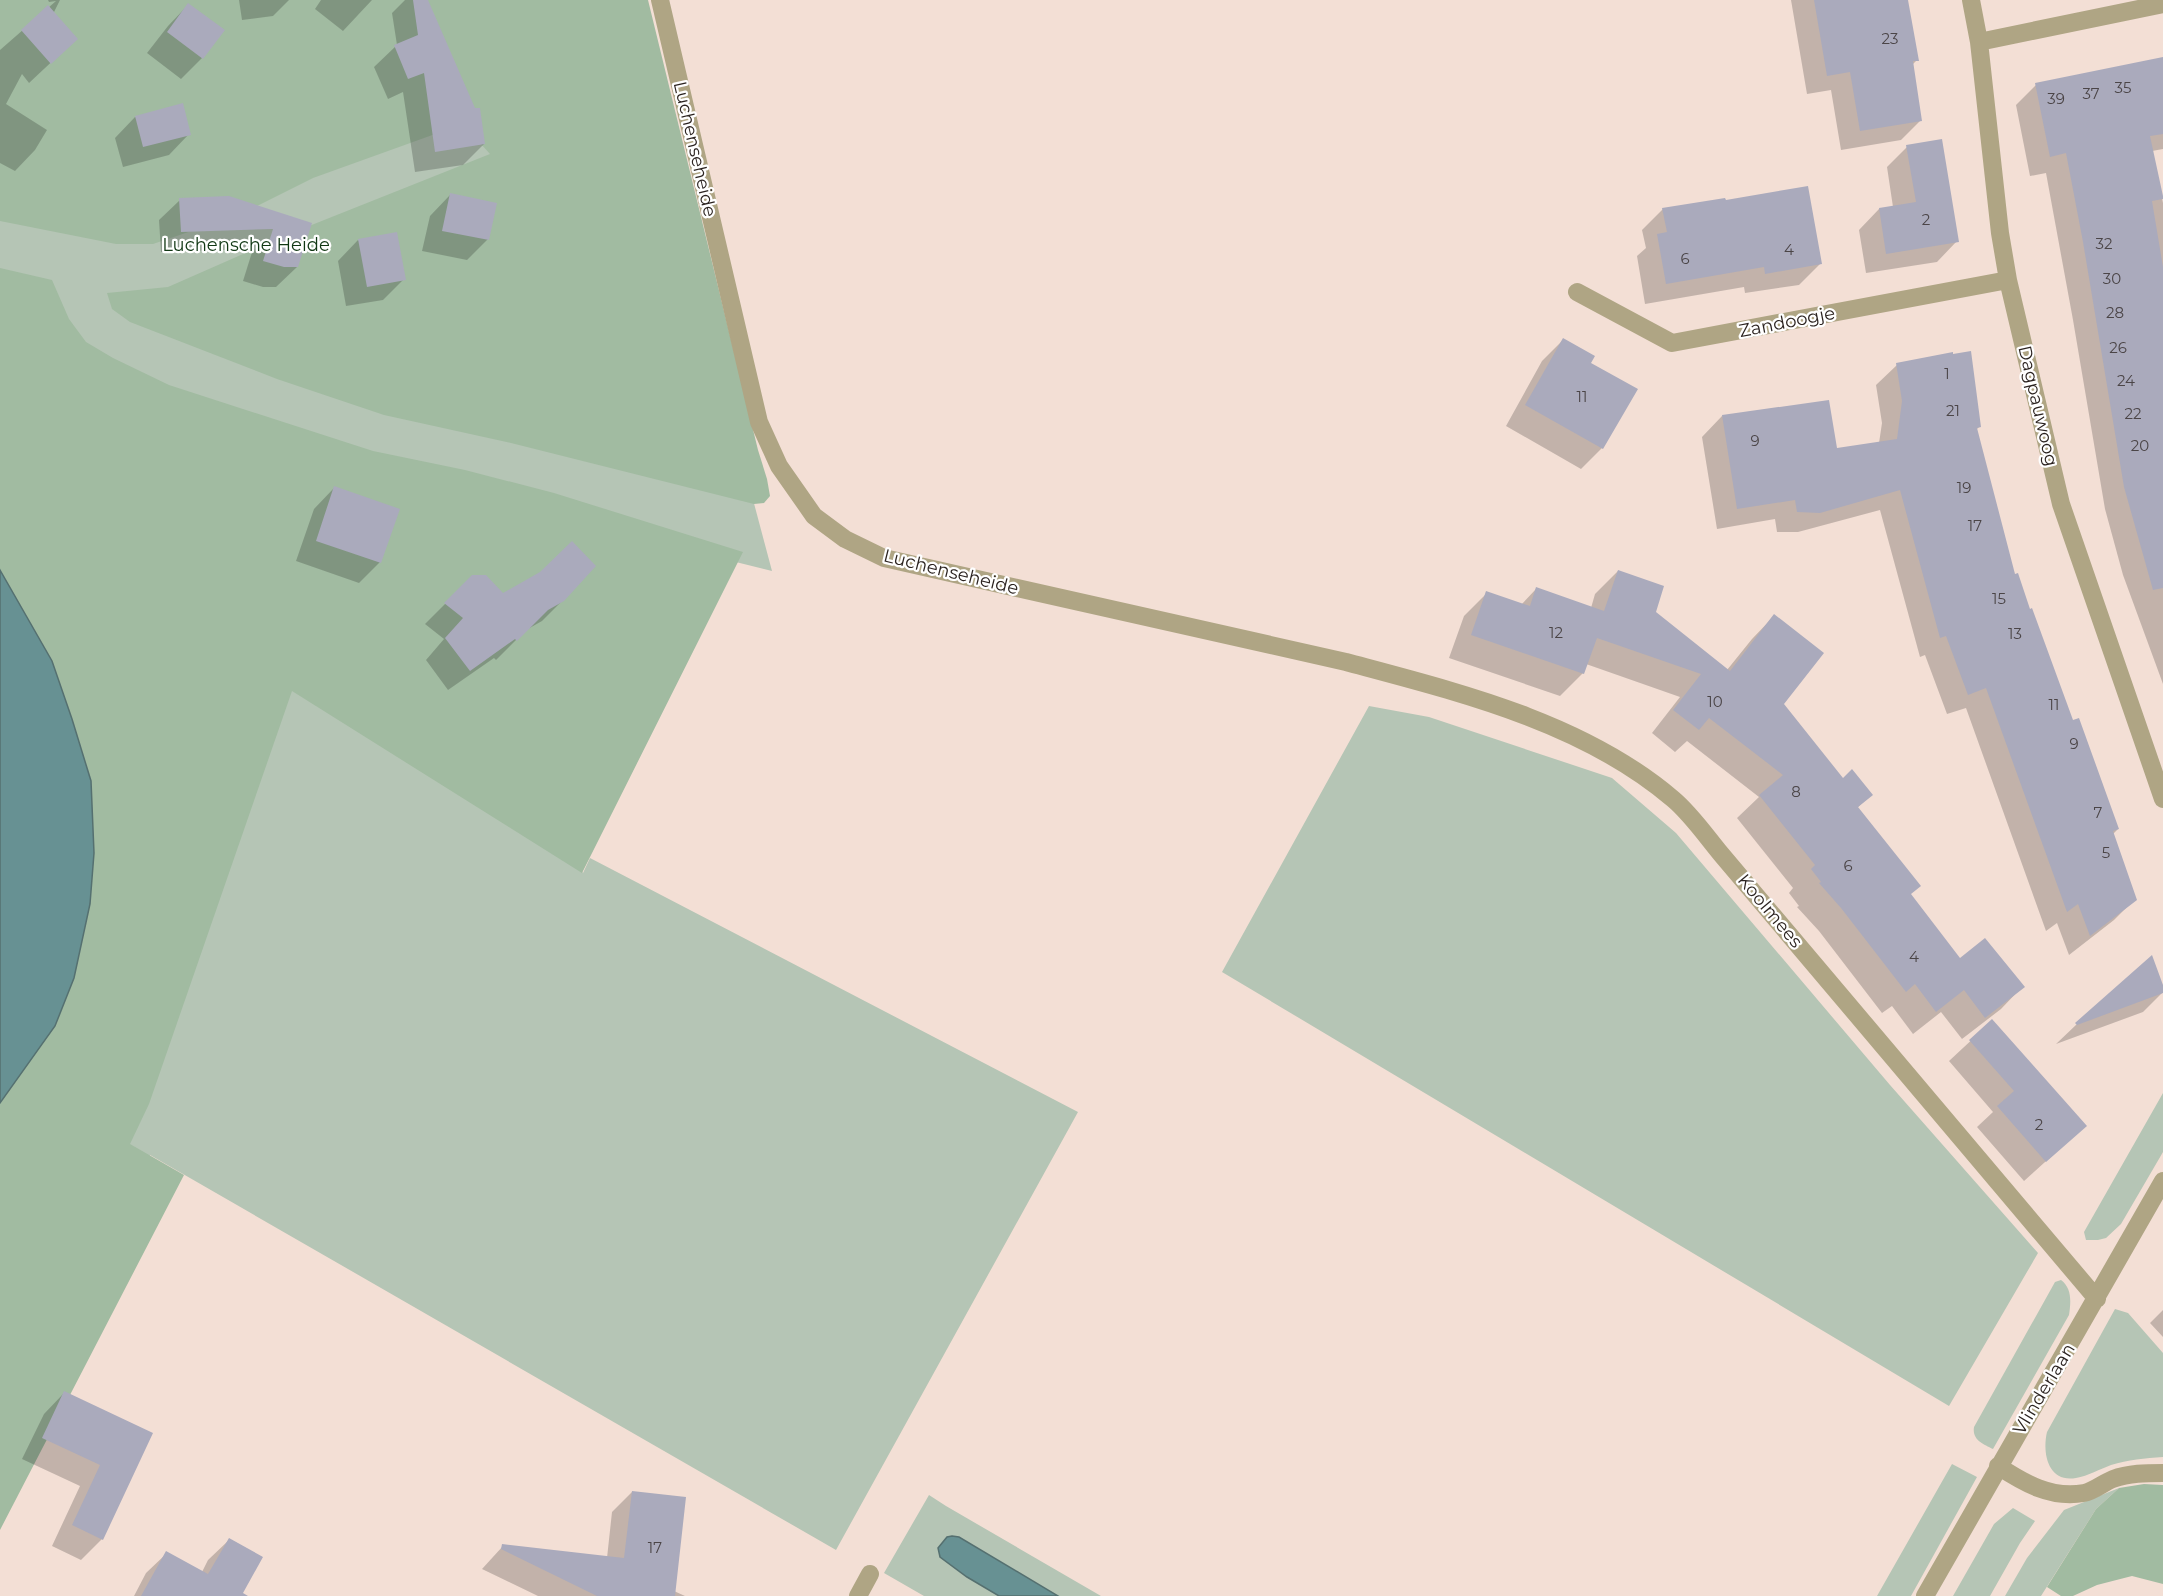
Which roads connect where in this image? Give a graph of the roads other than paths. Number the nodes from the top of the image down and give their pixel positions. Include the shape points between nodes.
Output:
1 (660, 0) edge
2 (1971, 0) edge
3 (2163, 4) edge
4 (1979, 42) junction
5 (2008, 280) junction
6 (1577, 292) dead end
7 (1346, 662) joint
8 (2163, 799) edge
9 (2163, 1181) edge
10 (2097, 1299) junction
11 (1998, 1466) junction
12 (2163, 1473) edge
13 (870, 1574) dead end
14 (858, 1596) edge
15 (1925, 1596) edge

1 - 7 street, Luchenseheide via 759,422 779,466 814,516 845,539 884,558
2 - 4 street, Dagpauwoog
3 - 4 street
4 - 5 street, Dagpauwoog
5 - 6 street, Zandoogje via 1672,344
5 - 8 street, Dagpauwoog via 2061,504
7 - 10 street, Koolmees via 1526,716 1629,766 1674,800
9 - 10 street, Vlinderlaan
10 - 11 street, Vlinderlaan
11 - 12 street via 2026,1484 2061,1495 2085,1492 2142,1472
11 - 15 street, Vlinderlaan
13 - 14 street

